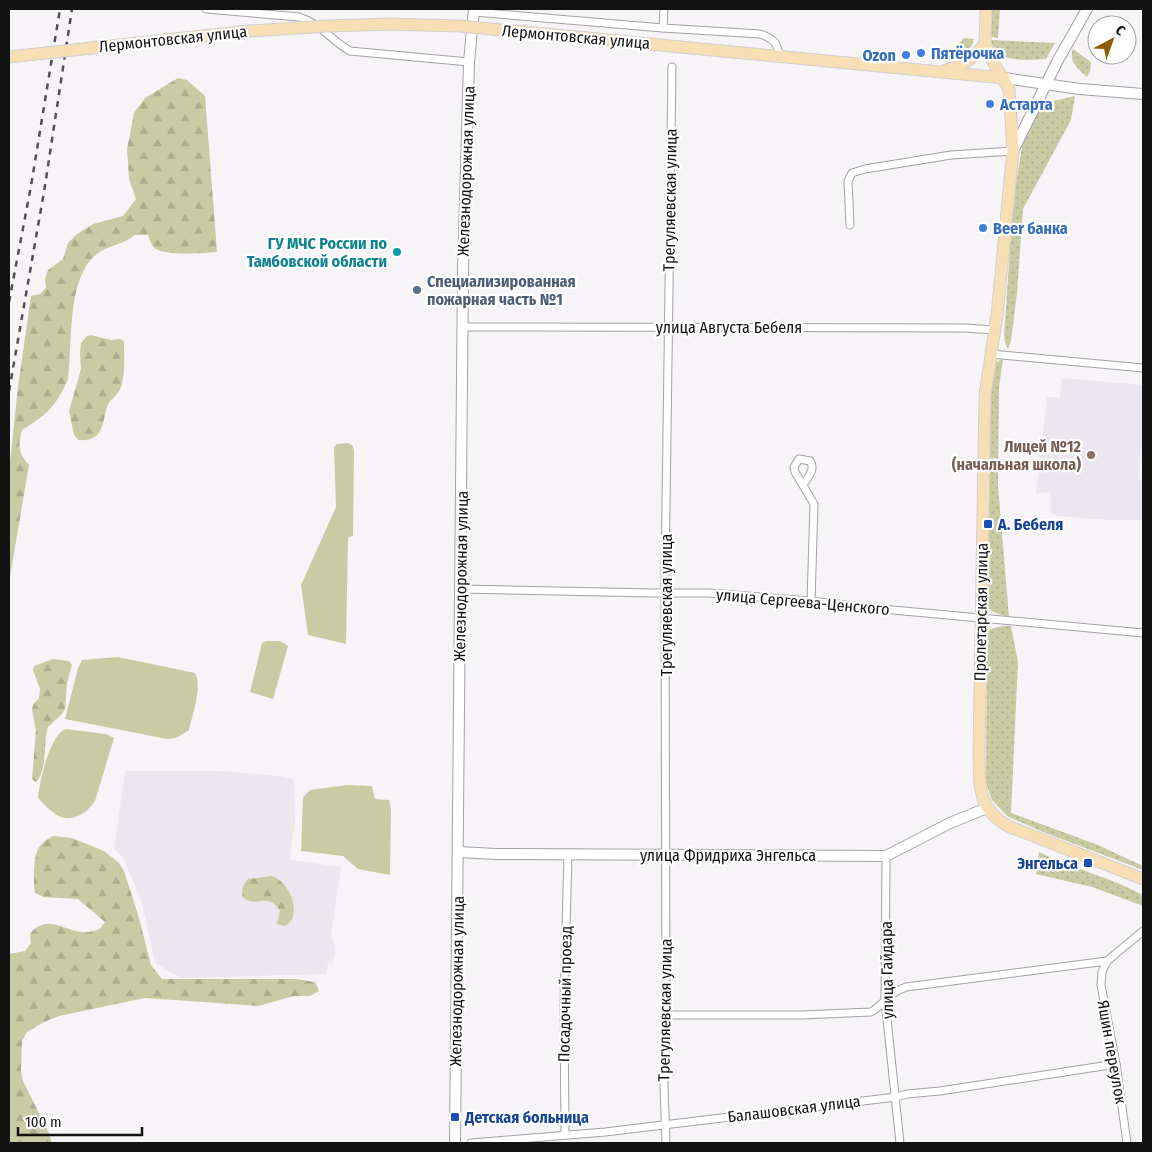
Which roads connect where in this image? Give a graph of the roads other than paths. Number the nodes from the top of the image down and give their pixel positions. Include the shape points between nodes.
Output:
1 (206, 9) edge
2 (664, 9) edge
3 (986, 9) edge
4 (1087, 9) edge
5 (474, 11) edge
6 (663, 28) junction
7 (986, 44) junction
8 (779, 56) junction
9 (9, 57) edge
10 (469, 62) junction
11 (672, 67) dead end
12 (942, 72) junction
13 (1004, 78) junction
14 (1047, 84) junction
15 (1143, 94) edge
16 (1013, 151) junction
17 (850, 225) dead end
18 (668, 326) junction
19 (463, 327) junction
20 (995, 330) junction
21 (991, 354) junction
22 (1143, 368) edge
23 (803, 485) dead end
24 (461, 589) junction
25 (665, 593) junction
26 (811, 601) junction
27 (981, 619) junction
28 (1143, 634) edge
29 (987, 808) junction
30 (458, 852) junction
31 (568, 854) junction
32 (666, 854) junction
33 (886, 856) junction
34 (1143, 880) edge
35 (1143, 931) edge
36 (1107, 961) junction
37 (884, 1000) junction
38 (666, 1015) junction
39 (1116, 1064) junction
40 (896, 1097) junction
41 (665, 1125) junction
42 (565, 1135) junction
43 (455, 1143) edge
44 (471, 1143) edge
45 (666, 1143) edge
46 (900, 1143) edge
47 (1127, 1143) edge

1 - 10 street via 310,20 350,51
2 - 6 street
3 - 7 main road, Пролетарская улица
4 - 14 street
5 - 6 street
5 - 10 street, Железнодорожная улица
6 - 8 street via 760,34 772,38
7 - 12 main road via 964,64
7 - 13 main road, Пролетарская улица
8 - 9 main road, Лермонтовская улица, bridge via 459,26 390,24 249,30
8 - 12 main road, Лермонтовская улица
10 - 19 street, Железнодорожная улица
11 - 18 street, Трегуляевская улица
12 - 13 main road, Лермонтовская улица
13 - 14 street, Лермонтовская улица
13 - 16 main road, Пролетарская улица via 1011,102
14 - 15 street, Лермонтовская улица
14 - 16 street
16 - 17 street via 951,155 852,173 848,181
16 - 20 main road, Пролетарская улица
18 - 19 street, улица Августа Бебеля
18 - 20 street, улица Августа Бебеля
18 - 25 street, Трегуляевская улица
19 - 24 street, Железнодорожная улица
20 - 21 main road, Пролетарская улица
21 - 22 street
21 - 27 main road, Пролетарская улица via 984,401
23 - 26 street via 814,504
24 - 25 street, улица Сергеева-Ценского
24 - 30 street, Железнодорожная улица
25 - 26 street, улица Сергеева-Ценского
25 - 32 street, Трегуляевская улица
26 - 27 street, улица Сергеева-Ценского
27 - 28 street, улица Сергеева-Ценского
27 - 29 main road, Пролетарская улица via 979,761 981,794
29 - 33 street, улица Фридриха Энгельса
29 - 34 main road via 1000,821 1018,830
30 - 31 street, улица Фридриха Энгельса
30 - 43 street, Железнодорожная улица
31 - 32 street, улица Фридриха Энгельса
31 - 42 street, Посадочный проезд
32 - 33 street, улица Фридриха Энгельса
32 - 38 street, Трегуляевская улица
33 - 37 street, улица Гайдара
35 - 36 street
36 - 37 street via 906,987 894,991
36 - 39 street, Яшин переулок via 1101,985
37 - 38 street via 871,1012
37 - 40 street, улица Гайдара
38 - 41 street, Трегуляевская улица
39 - 40 street, Балашовская улица
39 - 47 street, Яшин переулок
40 - 41 street, Балашовская улица
40 - 46 street, улица Гайдара
41 - 42 street, Балашовская улица
41 - 45 street, Трегуляевская улица
42 - 44 street, Балашовская улица

